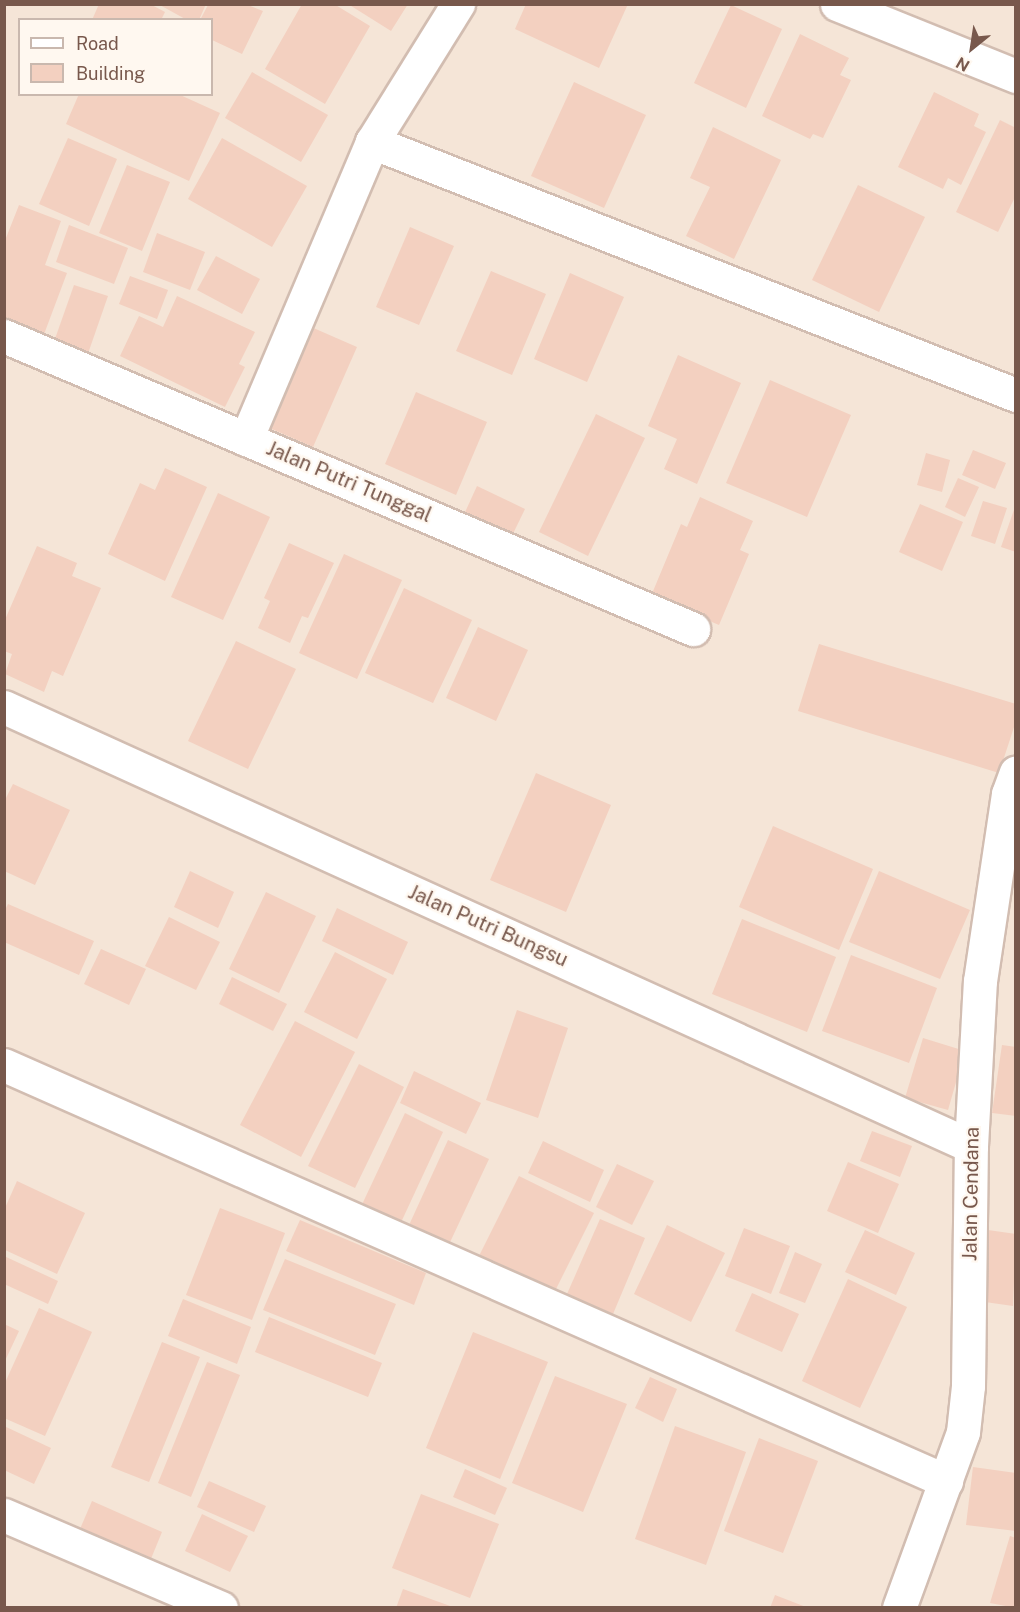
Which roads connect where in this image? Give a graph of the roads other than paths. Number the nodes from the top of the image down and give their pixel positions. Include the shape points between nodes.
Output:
1 (458, 4) edge
2 (837, 4) edge
3 (1016, 76) edge
4 (372, 141) junction
5 (4, 336) edge
6 (1016, 395) edge
7 (246, 438) junction
8 (693, 629) dead end
9 (4, 706) edge
10 (1016, 771) edge
11 (4, 1065) edge
12 (971, 1146) junction
13 (946, 1481) junction
14 (4, 1515) edge
15 (220, 1608) edge
16 (898, 1608) edge

1 - 4 street
2 - 3 street
4 - 6 street
4 - 7 street
5 - 7 street, Jalan Putri Tunggal
7 - 8 street, Jalan Putri Tunggal
9 - 12 street, Jalan Putri Bungsu
10 - 12 street, Jalan Cendana via 1008,794 980,981
11 - 13 street
12 - 13 street, Jalan Cendana via 968,1386 963,1432
13 - 16 street, Jalan Cendana
14 - 15 street

